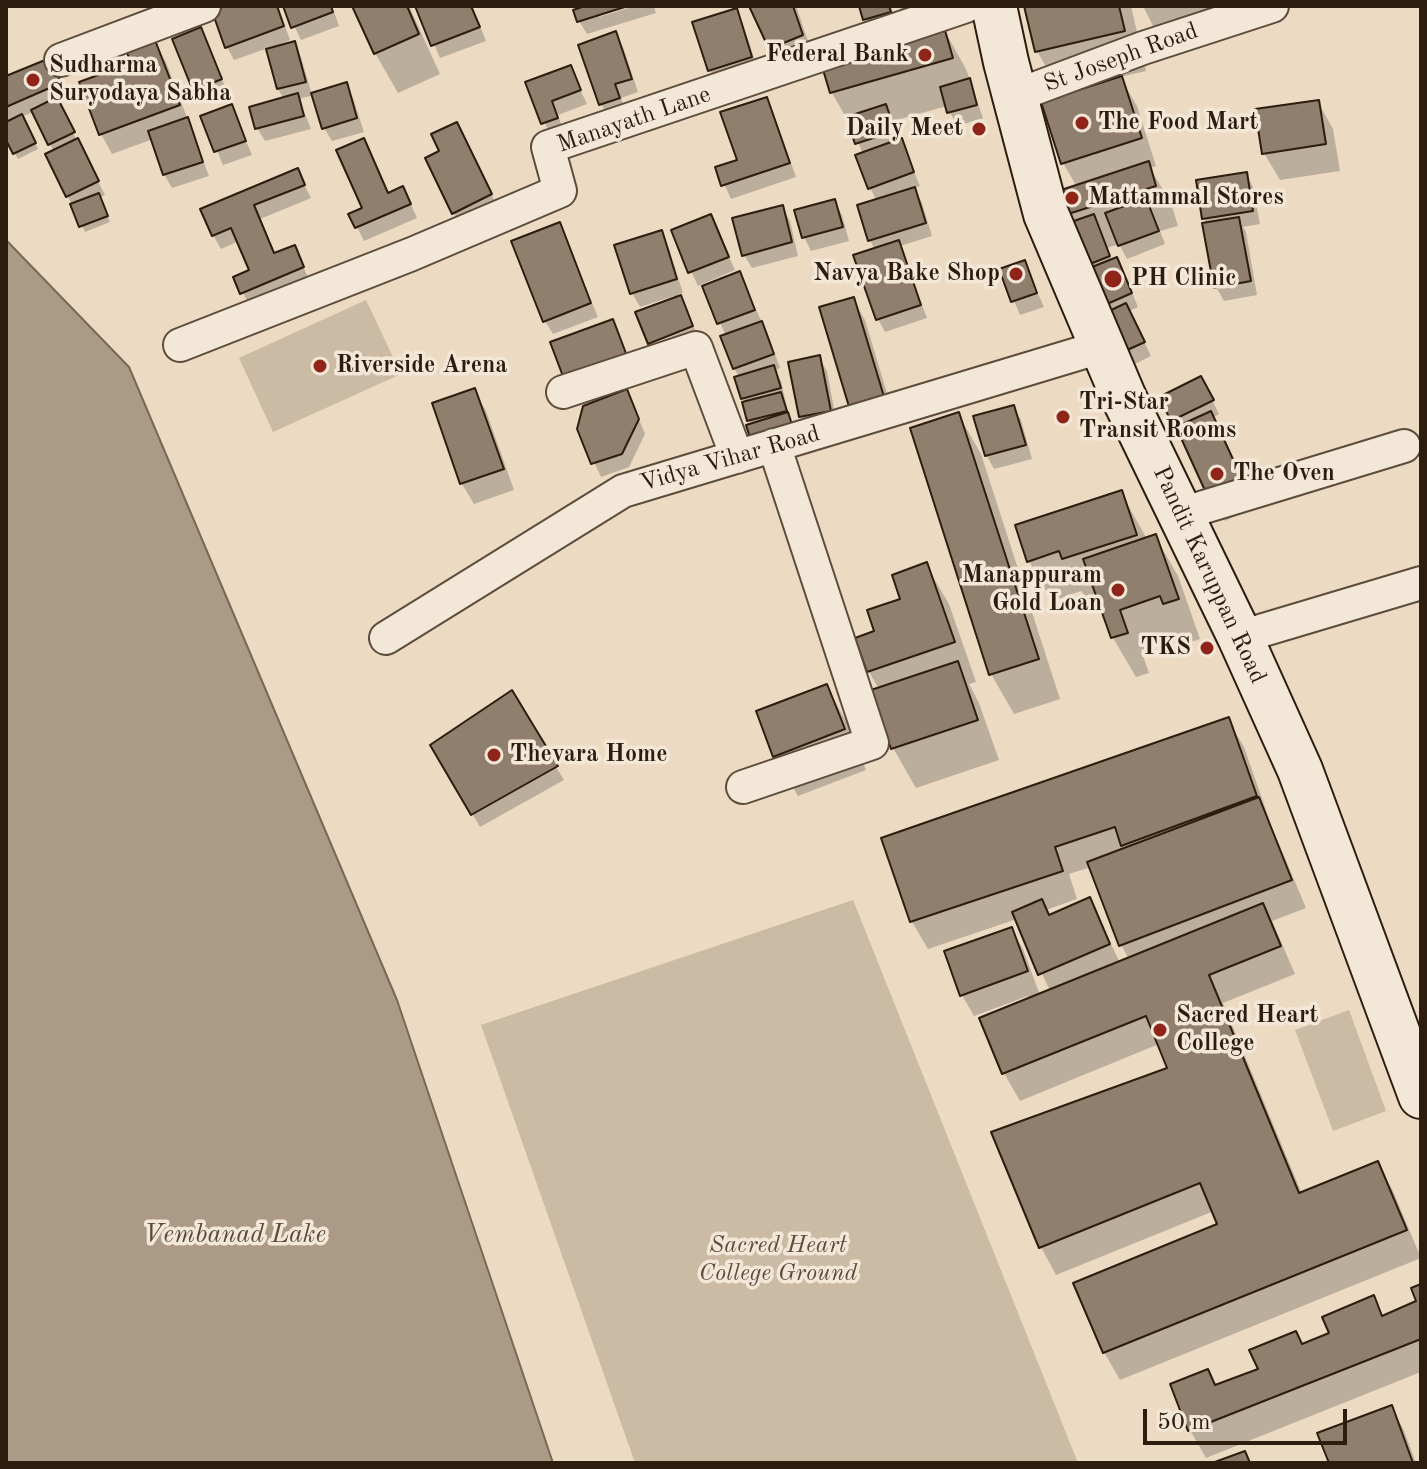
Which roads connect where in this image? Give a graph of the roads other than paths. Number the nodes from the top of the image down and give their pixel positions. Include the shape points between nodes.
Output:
1 (204, 6) edge
2 (966, 6) edge
3 (994, 6) edge
4 (1272, 6) edge
5 (61, 60) dead end
6 (1015, 96) junction
7 (180, 345) dead end
8 (1104, 346) junction
9 (563, 392) dead end
10 (774, 445) junction
11 (1404, 446) dead end
12 (737, 457) junction
13 (1181, 514) junction
14 (1421, 583) edge
15 (1240, 637) junction
16 (386, 638) dead end
17 (743, 787) dead end
18 (1421, 1096) edge

1 - 5 street
2 - 7 street, Manayath Lane via 548,147 560,191
3 - 6 main road, Pandit Karuppan Road
4 - 6 street, St Joseph Road
6 - 8 main road, Pandit Karuppan Road via 1046,214
8 - 10 street, Vidya Vihar Road
8 - 13 main road, Pandit Karuppan Road
9 - 12 street via 696,348
10 - 12 street, Vidya Vihar Road
10 - 17 street via 872,743
11 - 13 street
12 - 16 street, Vidya Vihar Road via 623,491
13 - 15 main road, Pandit Karuppan Road
14 - 15 street
15 - 18 main road, Pandit Karuppan Road via 1300,770

